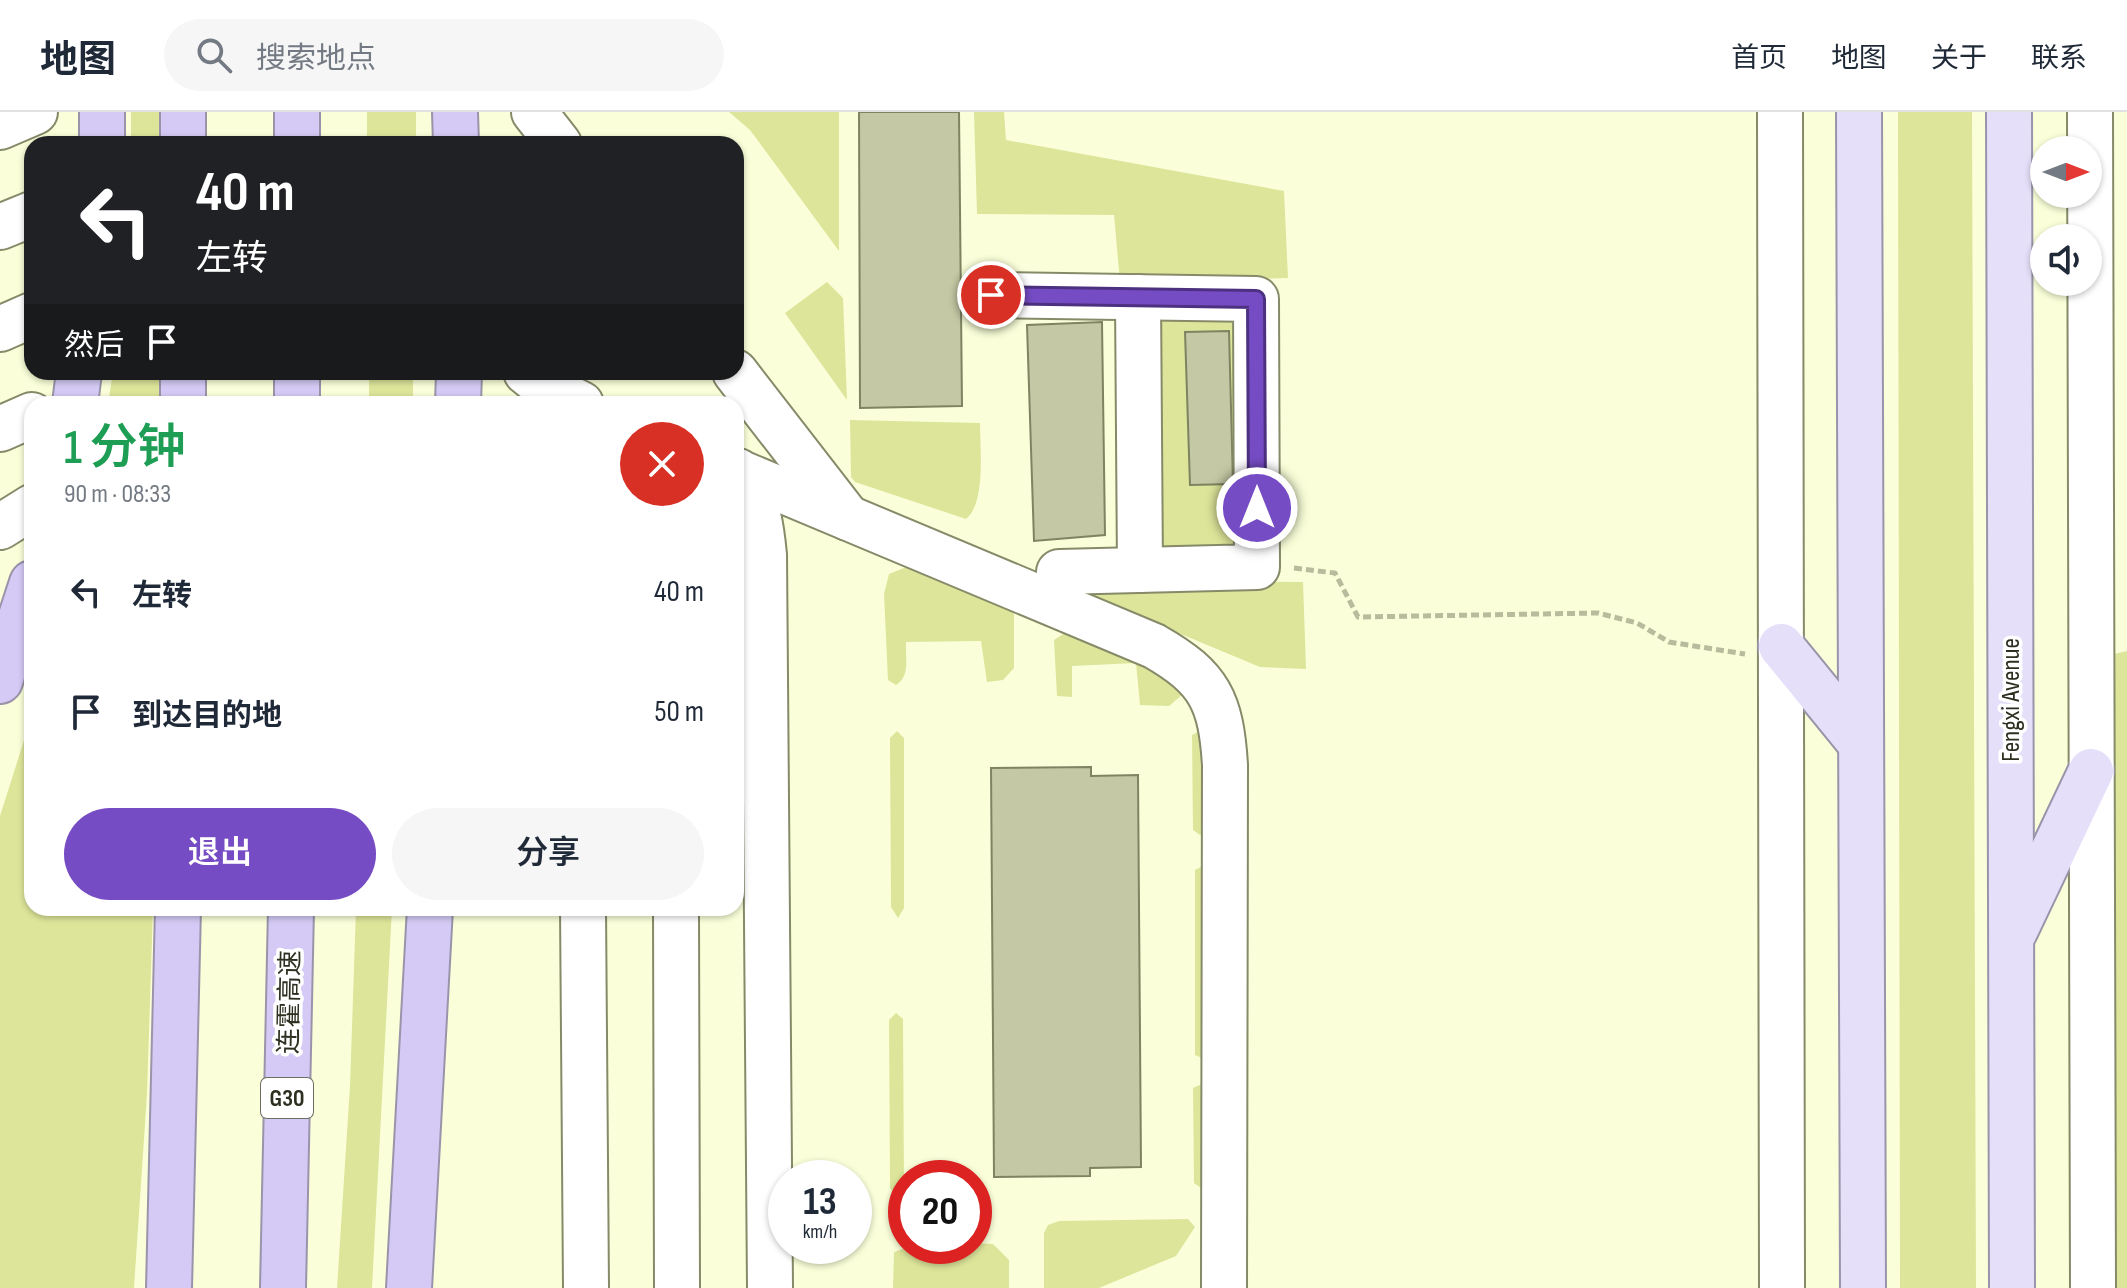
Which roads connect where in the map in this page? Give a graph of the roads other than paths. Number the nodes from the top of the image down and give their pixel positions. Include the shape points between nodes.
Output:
1 (35, 112) edge
2 (183, 112) edge
3 (297, 112) edge
4 (455, 112) edge
5 (534, 112) edge
6 (1780, 112) edge
7 (1859, 112) edge
8 (2009, 112) edge
9 (2090, 112) edge
10 (0, 127) edge
11 (183, 136) edge
12 (297, 136) edge
13 (456, 136) edge
14 (553, 136) edge
15 (24, 217) edge
16 (0, 227) edge
17 (991, 295) dead end
18 (1138, 297) junction
19 (24, 318) edge
20 (0, 329) edge
21 (74, 380) edge
22 (741, 380) edge
23 (541, 387) edge
24 (60, 396) edge
25 (562, 396) edge
26 (24, 418) edge
27 (0, 429) edge
28 (744, 474) edge
29 (744, 480) edge
30 (24, 512) edge
31 (850, 520) junction
32 (0, 527) edge
33 (1140, 570) junction
34 (1058, 605) junction
35 (24, 608) edge
36 (1781, 651) junction
37 (0, 681) edge
38 (1861, 744) junction
39 (2091, 771) junction
40 (178, 916) edge
41 (291, 916) edge
42 (430, 916) edge
43 (583, 916) edge
44 (676, 916) edge
45 (2011, 940) junction
46 (169, 1288) edge
47 (283, 1288) edge
48 (409, 1288) edge
49 (586, 1288) edge
50 (677, 1288) edge
51 (770, 1288) edge
52 (1224, 1288) edge
53 (1782, 1288) edge
54 (1863, 1288) edge
55 (2012, 1288) edge
56 (2093, 1288) edge

1 - 10 street
2 - 11 highway
3 - 12 highway
4 - 13 highway
5 - 14 street
6 - 36 street
7 - 38 main road
8 - 45 main road, Fengxi Avenue
9 - 39 street
15 - 16 street
17 - 18 street
18 - 33 street
18 - 33 street via 1256,299 1257,567
19 - 20 street
21 - 24 street
22 - 31 street
23 - 25 street
26 - 27 street
28 - 31 street
29 - 51 street via 761,519 764,555
30 - 32 street
31 - 34 street
33 - 34 street via 1059,572
34 - 52 street via 1185,664 1216,702 1223,730
35 - 37 highway
36 - 38 main road
36 - 53 street
38 - 54 main road
39 - 45 main road
39 - 56 street
40 - 46 highway
41 - 47 highway, 连霍高速 / G30
42 - 48 highway
43 - 49 street
44 - 50 street
45 - 55 main road, Fengxi Avenue

